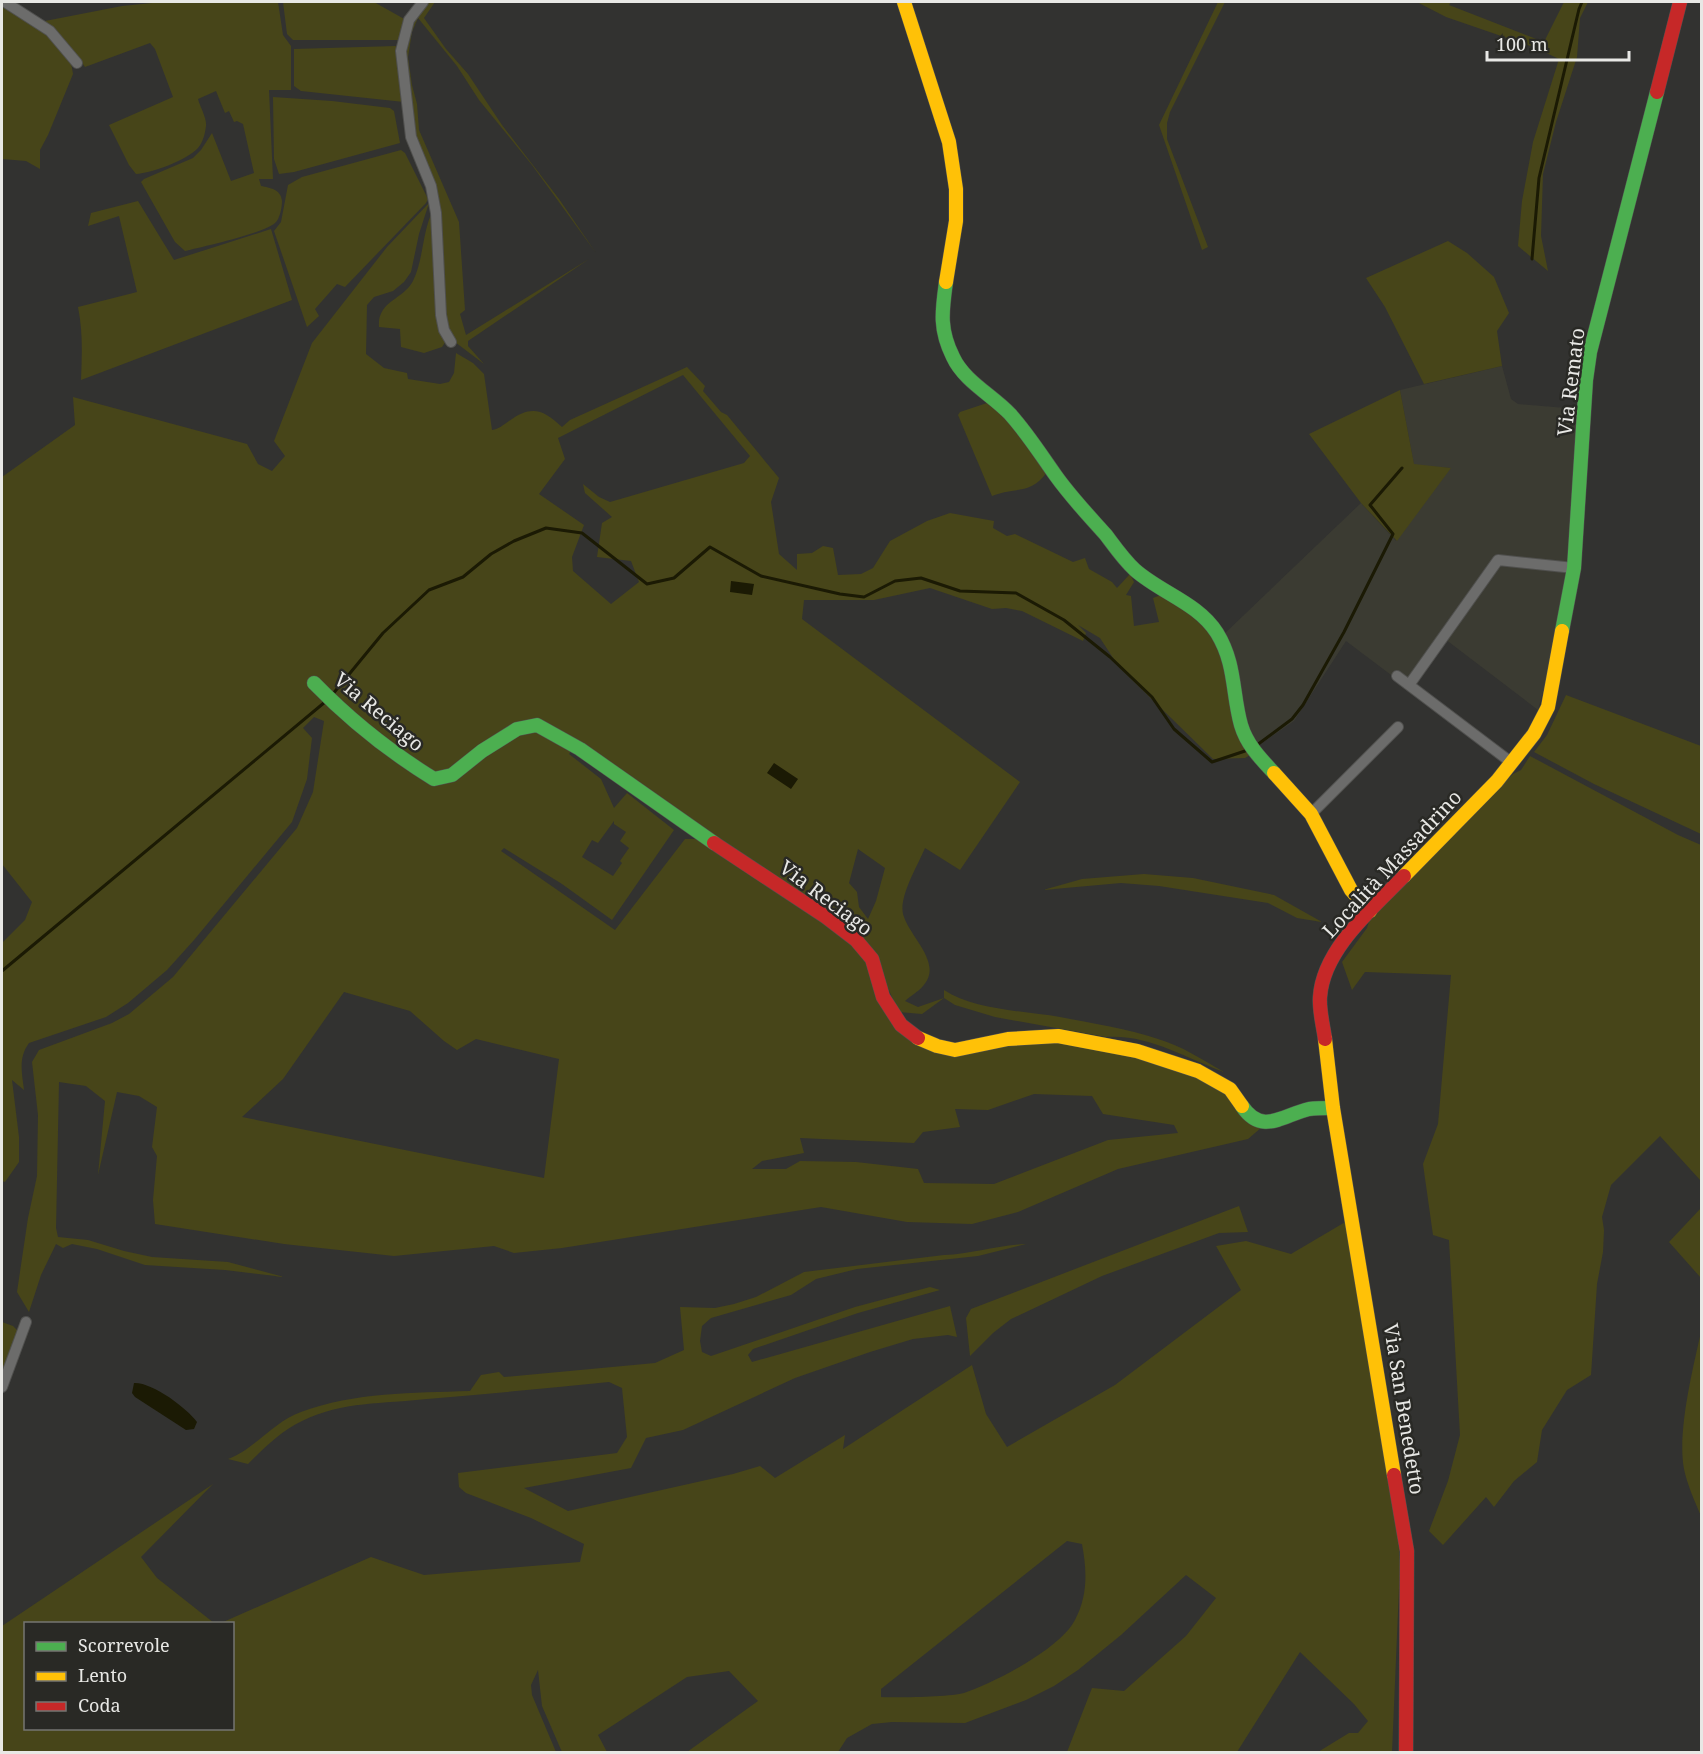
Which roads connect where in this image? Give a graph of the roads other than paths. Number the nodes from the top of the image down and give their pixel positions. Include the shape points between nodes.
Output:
1 (5, 2) edge
2 (423, 2) edge
3 (904, 2) edge
4 (1680, 2) edge
5 (1692, 2) edge
6 (1674, 30) junction
7 (77, 63) dead end
8 (451, 342) dead end
9 (1574, 567) junction
10 (1397, 676) dead end
11 (315, 683) dead end
12 (1409, 685) junction
13 (1398, 727) dead end
14 (1512, 763) junction
15 (1311, 814) junction
16 (1370, 911) junction
17 (1331, 1108) junction
18 (26, 1322) dead end
19 (2, 1388) edge
20 (1406, 1720) junction
21 (1406, 1752) edge
22 (1415, 1752) edge

1 - 7 street via 50,31
2 - 8 street via 409,20 401,51 411,137 431,186 436,213 441,315
3 - 15 street via 949,142 956,189 956,220 941,315 954,358 965,374 1032,440 1057,477 1134,569 1205,618 1217,634 1232,669 1237,708 1252,749
4 - 6 street, Via Remato
5 - 6 street
6 - 9 street, Via Remato via 1590,352
9 - 12 street via 1498,560
9 - 14 street, Via Remato via 1548,707
10 - 12 street
11 - 17 street, Via Reciago via 410,764 434,779 452,775 517,729 537,725 580,749 856,940 872,959 883,997 902,1025 912,1035 937,1046 956,1050 1008,1039 1058,1036 1137,1051 1198,1071 1230,1089 1246,1112 1259,1122 1273,1122 1310,1109
12 - 14 street
13 - 15 street
14 - 16 street, Località Massadrino
15 - 16 street via 1350,890
16 - 17 street, Località Massadrino via 1335,952 1324,975 1320,998
17 - 20 street, Via San Benedetto via 1407,1551
18 - 19 street
20 - 21 street, Via San Benedetto
20 - 22 street, Via San Benedetto

